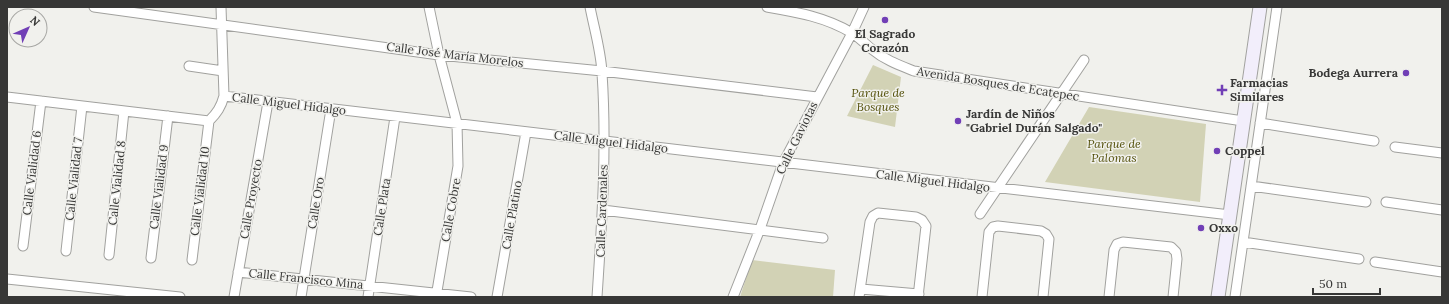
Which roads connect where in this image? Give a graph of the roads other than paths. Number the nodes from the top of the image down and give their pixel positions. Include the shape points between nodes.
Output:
1 (94, 7) edge
2 (221, 7) edge
3 (429, 7) edge
4 (590, 7) edge
5 (767, 7) edge
6 (864, 7) edge
7 (1260, 7) edge
8 (1277, 7) edge
9 (222, 24) junction
10 (852, 33) junction
11 (439, 55) junction
12 (1084, 60) dead end
13 (189, 66) dead end
14 (223, 71) junction
15 (602, 71) junction
16 (1061, 94) junction
17 (224, 96) junction
18 (7, 97) edge
19 (817, 97) junction
20 (41, 101) junction
21 (268, 102) junction
22 (82, 106) junction
23 (331, 109) junction
24 (124, 111) junction
25 (168, 116) junction
26 (395, 117) junction
27 (209, 121) junction
28 (1243, 121) junction
29 (457, 123) junction
30 (1260, 123) junction
31 (526, 132) junction
32 (1374, 141) dead end
33 (604, 142) junction
34 (1395, 147) dead end
35 (1442, 153) edge
36 (783, 163) junction
37 (1251, 186) junction
38 (996, 189) junction
39 (1366, 202) dead end
40 (1386, 202) dead end
41 (603, 210) junction
42 (1442, 210) edge
43 (980, 214) dead end
44 (1230, 215) junction
45 (760, 229) junction
46 (823, 238) dead end
47 (1243, 242) junction
48 (23, 246) dead end
49 (66, 251) dead end
50 (109, 255) dead end
51 (151, 258) dead end
52 (1359, 259) dead end
53 (192, 260) dead end
54 (1375, 262) dead end
55 (238, 272) junction
56 (1442, 272) edge
57 (7, 279) edge
58 (304, 279) junction
59 (370, 286) junction
60 (860, 293) edge
61 (436, 295) edge
62 (918, 296) edge
63 (180, 297) edge
64 (234, 297) edge
65 (301, 297) edge
66 (368, 297) edge
67 (470, 297) edge
68 (497, 297) edge
69 (597, 297) edge
70 (733, 297) edge
71 (982, 297) edge
72 (1044, 297) edge
73 (1109, 297) edge
74 (1173, 297) edge
75 (1218, 297) edge
76 (1235, 297) edge

1 - 9 street, Calle José María Morelos
2 - 9 street
3 - 11 street, Calle Cobre
4 - 15 street, Calle Cardenales
5 - 10 street, Avenida Bosques de Ecatepec via 819,18
6 - 10 street, Calle Gaviotas
7 - 28 main road
8 - 30 street
9 - 11 street, Calle José María Morelos
9 - 14 street
10 - 16 street, Avenida Bosques de Ecatepec via 890,62 914,71
10 - 19 street, Calle Gaviotas
11 - 15 street, Calle José María Morelos
11 - 29 street, Calle Cobre
12 - 16 street
13 - 14 street
14 - 17 street
15 - 19 street, Calle José María Morelos
15 - 33 street, Calle Cardenales
16 - 28 street, Avenida Bosques de Ecatepec
16 - 38 street
17 - 21 street, Calle Miguel Hidalgo
17 - 27 street, Calle Miguel Hidalgo via 222,105
18 - 20 street
19 - 36 street, Calle Gaviotas
20 - 22 street
20 - 48 street, Calle Vialidad 6
21 - 23 street, Calle Miguel Hidalgo
21 - 55 street, Calle Proyecto
22 - 24 street
22 - 49 street, Calle Vialidad 7
23 - 26 street, Calle Miguel Hidalgo
23 - 58 street, Calle Oro
24 - 25 street
24 - 50 street, Calle Vialidad 8
25 - 27 street
25 - 51 street, Calle Vialidad 9
26 - 29 street, Calle Miguel Hidalgo
26 - 59 street, Calle Plata
27 - 53 street, Calle Vialidad 10
28 - 44 main road
29 - 31 street, Calle Miguel Hidalgo
29 - 61 street, Calle Cobre via 458,166
30 - 32 street
30 - 37 street
31 - 33 street, Calle Miguel Hidalgo
31 - 68 street, Calle Platino
33 - 36 street, Calle Miguel Hidalgo
33 - 41 street, Calle Cardenales
34 - 35 street
36 - 38 street, Calle Miguel Hidalgo
36 - 45 street, Calle Gaviotas
37 - 39 street
37 - 47 street
38 - 43 street
38 - 44 street, Calle Miguel Hidalgo
40 - 42 street
41 - 45 street
41 - 69 street, Calle Cardenales
44 - 75 main road
45 - 46 street
45 - 70 street, Calle Gaviotas
47 - 52 street
47 - 76 street
54 - 56 street
55 - 58 street, Calle Francisco Mina
55 - 64 street, Calle Proyecto
57 - 63 street
58 - 59 street, Calle Francisco Mina
58 - 65 street, Calle Oro
59 - 61 street, Calle Francisco Mina
59 - 66 street, Calle Plata
60 - 62 street
60 - 62 street via 870,222 878,213 916,217 926,226
61 - 67 street, Calle Francisco Mina
71 - 72 street via 989,232 998,226 1041,231 1049,238
73 - 74 street via 1114,250 1117,244 1123,242 1170,247 1176,252

